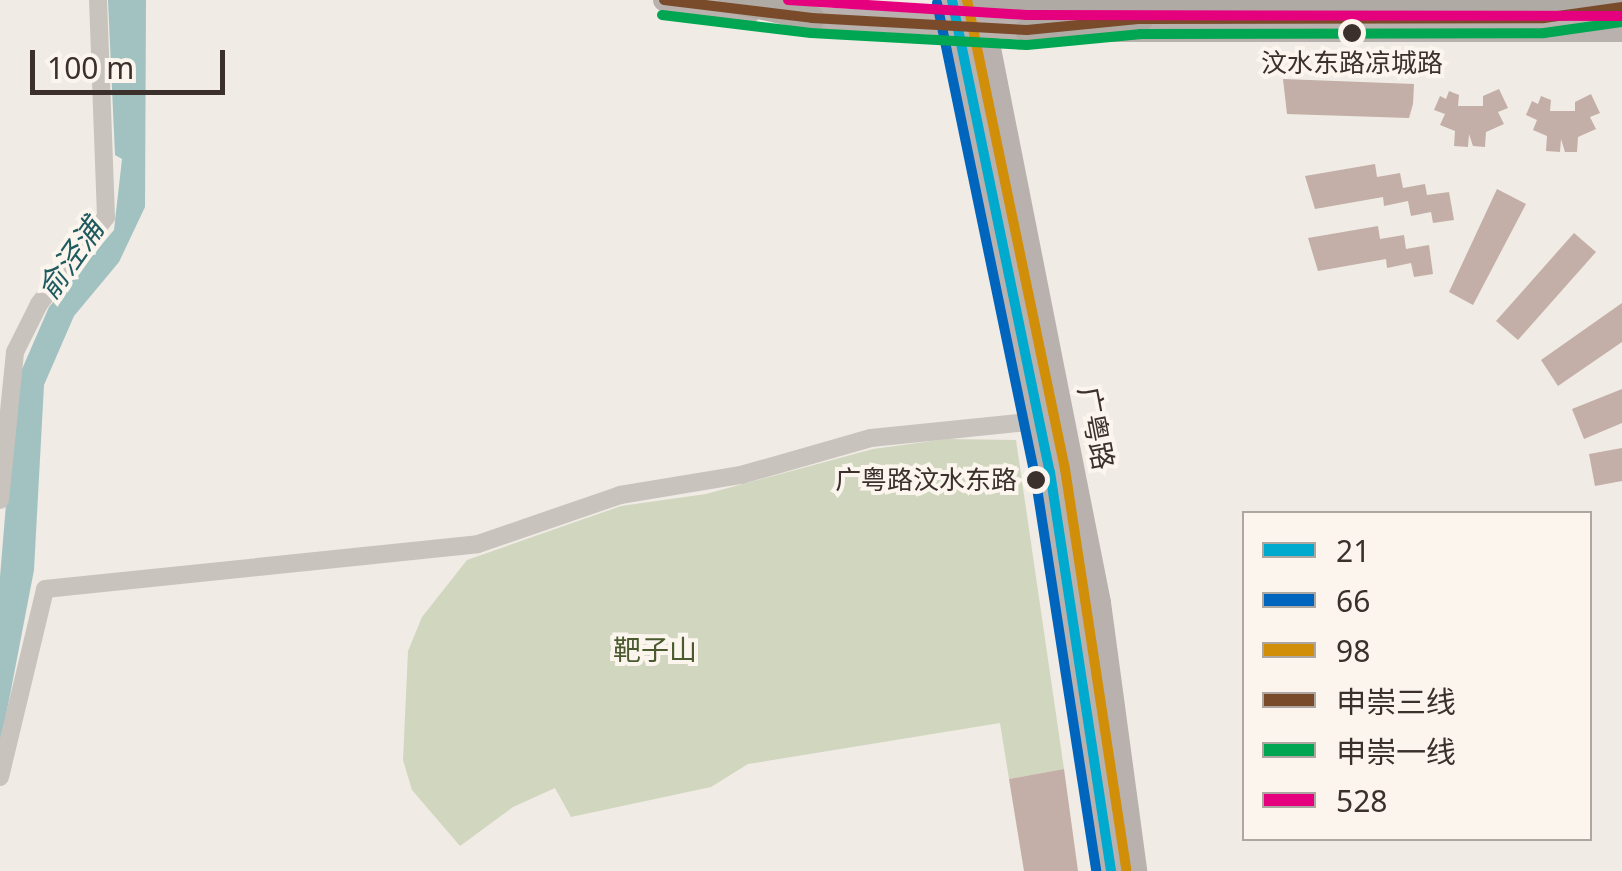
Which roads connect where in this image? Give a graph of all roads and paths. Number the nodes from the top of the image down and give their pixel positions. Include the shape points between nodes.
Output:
1 (98, 0) edge
2 (664, 0) edge
3 (731, 0) edge
4 (952, 0) edge
5 (971, 0) edge
6 (980, 0) edge
7 (1210, 0) edge
8 (1552, 0) edge
9 (1622, 6) edge
10 (812, 18) junction
11 (957, 27) junction
12 (986, 28) junction
13 (1028, 30) junction
14 (1622, 32) edge
15 (1472, 33) junction
16 (1281, 34) junction
17 (1039, 421) junction
18 (0, 500) edge
19 (0, 777) edge
20 (1111, 871) edge
21 (1136, 871) edge

1 - 18 street via 106,217 39,304 15,352
2 - 10 main road
3 - 10 highway
4 - 11 main road, 广粤路
5 - 9 highway, bridge
6 - 12 main road, 广粤路
7 - 16 main road
8 - 15 main road
9 - 13 highway, bridge via 1544,18 1140,19
10 - 11 main road
11 - 12 main road
11 - 17 main road, 广粤路
12 - 13 main road
12 - 21 main road, 广粤路 via 1100,603
13 - 16 main road
14 - 15 main road
15 - 16 main road
17 - 19 street via 871,438 741,475 620,496 478,544 45,589
17 - 20 main road, 广粤路

